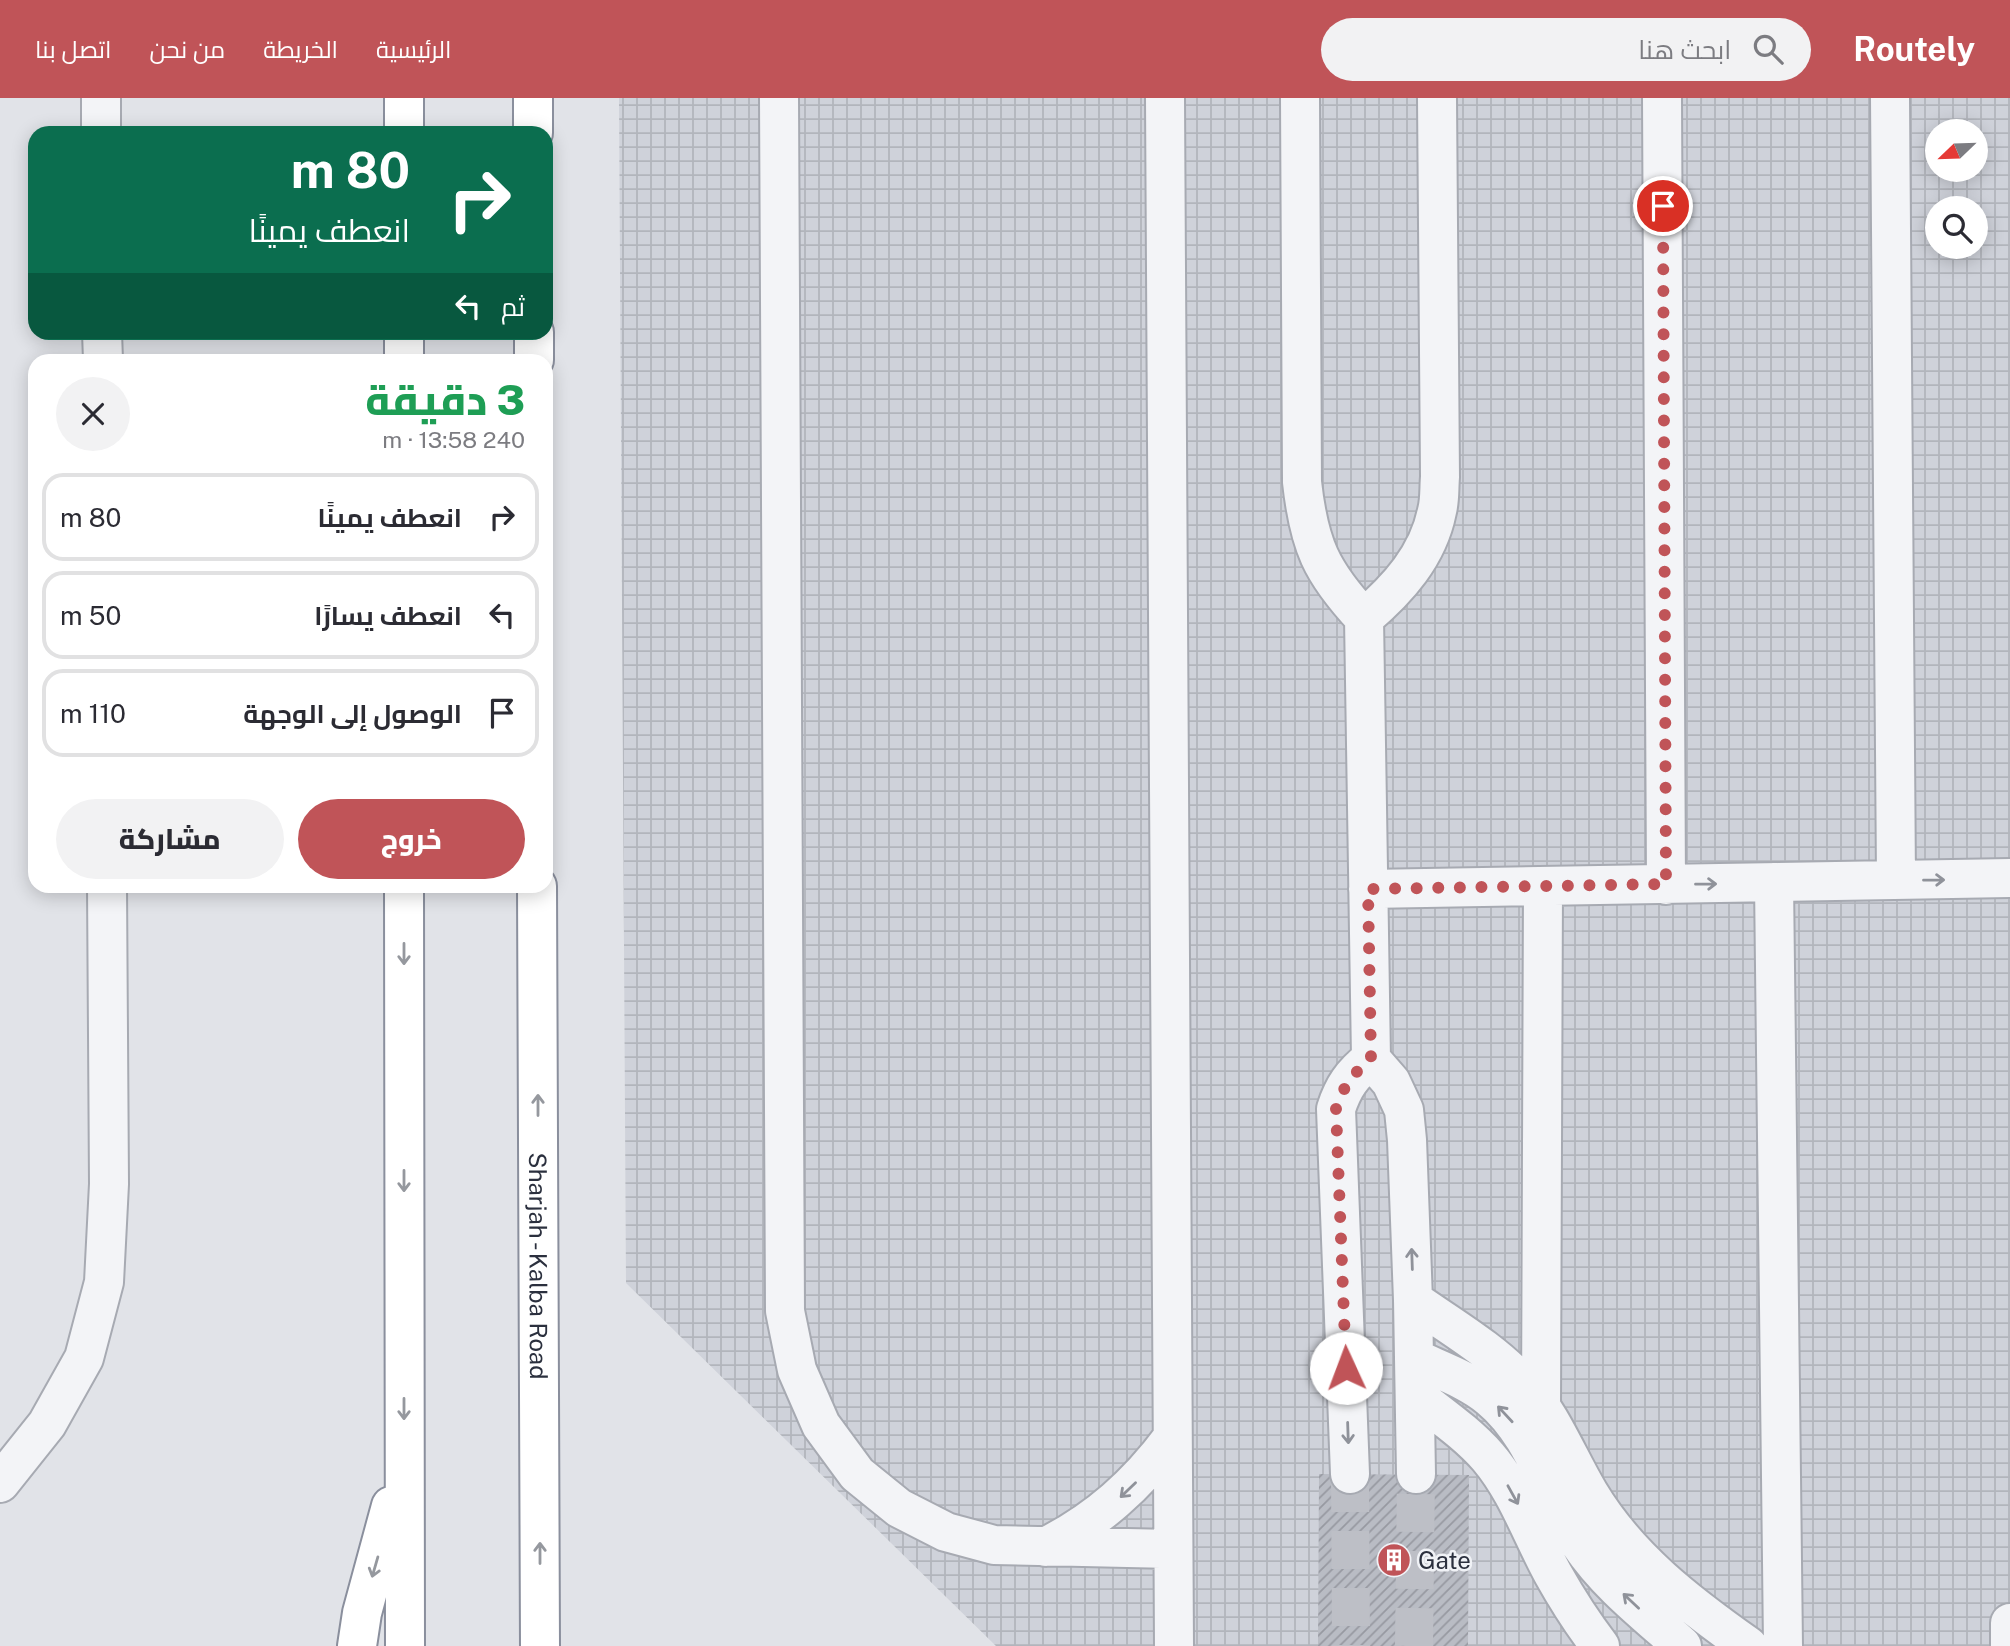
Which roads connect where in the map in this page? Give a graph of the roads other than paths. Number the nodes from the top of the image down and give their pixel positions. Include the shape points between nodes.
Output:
1 (101, 98) edge
2 (404, 98) edge
3 (533, 98) edge
4 (779, 98) edge
5 (1165, 98) edge
6 (1300, 98) edge
7 (1437, 98) edge
8 (1662, 98) edge
9 (1890, 98) edge
10 (101, 126) edge
11 (404, 126) edge
12 (533, 126) edge
13 (1364, 618) junction
14 (2010, 878) edge
15 (1896, 880) junction
16 (1774, 882) junction
17 (1666, 884) junction
18 (1543, 887) junction
19 (1368, 889) junction
20 (107, 893) edge
21 (404, 893) edge
22 (537, 893) edge
23 (1371, 1059) junction
24 (1413, 1300) junction
25 (1414, 1358) junction
26 (1415, 1395) junction
27 (1541, 1407) junction
28 (1172, 1438) junction
29 (404, 1453) junction
30 (1350, 1474) tunnel mouth
31 (1416, 1474) tunnel mouth
32 (0, 1483) edge
33 (1044, 1548) junction
34 (1172, 1549) junction
35 (540, 1593) junction
36 (2010, 1623) edge
37 (357, 1646) edge
38 (405, 1646) edge
39 (540, 1646) edge
40 (551, 1646) edge
41 (1174, 1646) edge
42 (1600, 1646) edge
43 (1682, 1646) edge
44 (1748, 1646) edge
45 (1783, 1646) edge
46 (2010, 1646) edge

1 - 10 street
2 - 11 highway
3 - 12 highway
4 - 33 street via 785,1311 797,1370 821,1426 857,1474 899,1508 946,1532 995,1545
5 - 28 street
6 - 13 street via 1306,521 1319,558 1339,592
7 - 13 street via 1438,510 1411,571
8 - 17 street
9 - 15 street
13 - 19 street
15 -> 14 street
15 - 16 street
17 -> 16 street
16 - 45 street
17 - 18 street
18 - 19 street
18 - 27 street
19 - 23 street
20 - 32 street via 109,1184 104,1282 84,1358 47,1424
21 -> 29 highway
35 -> 22 highway, Sharjah - Kalba Road
24 -> 23 street via 1404,1110 1391,1082
23 -> 30 street via 1342,1089 1336,1109
24 - 25 street
24 - 27 street via 1507,1367
25 - 26 street
43 -> 25 street via 1605,1576 1581,1545 1511,1419 1489,1397
26 - 31 street
26 -> 42 street via 1465,1433 1490,1459 1553,1574
27 - 44 street via 1590,1494 1633,1552 1690,1605
28 -> 33 street via 1152,1465 1102,1513
28 - 34 street
29 -> 37 highway
29 - 38 highway
33 - 34 street
34 - 41 street
35 - 39 highway, Sharjah - Kalba Road
35 - 40 highway
36 - 46 street

